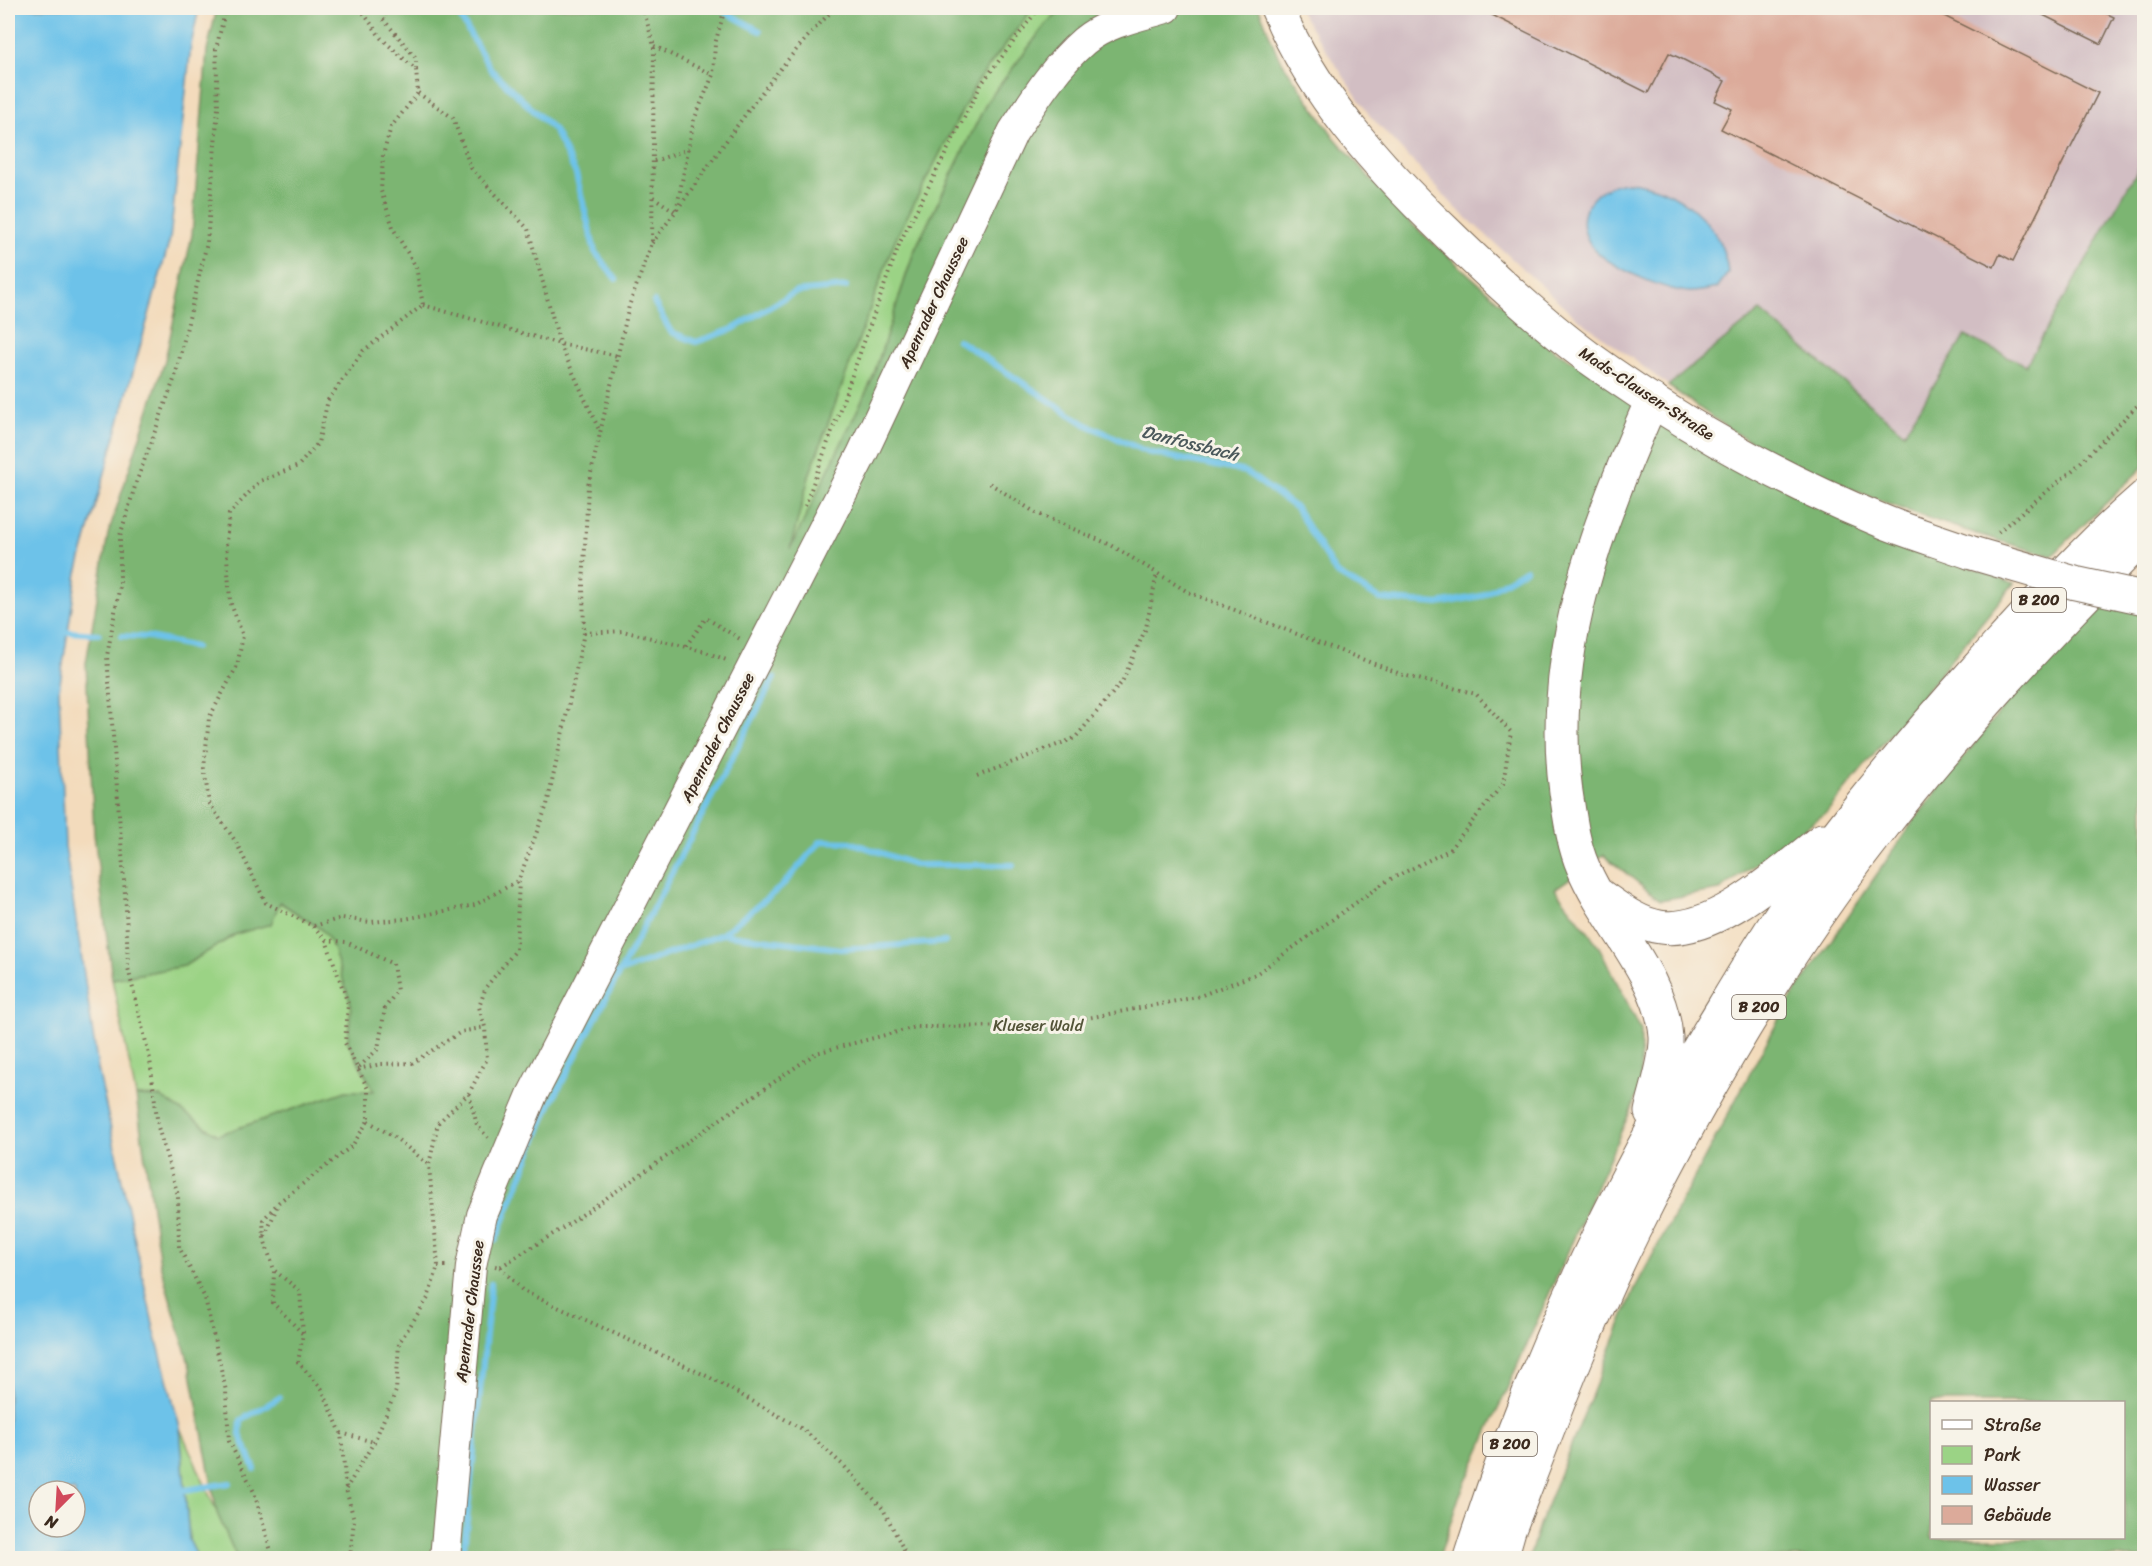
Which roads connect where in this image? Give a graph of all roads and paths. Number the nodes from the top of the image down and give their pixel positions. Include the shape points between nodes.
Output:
1 (226, 8) edge
2 (360, 8) edge
3 (387, 8) edge
4 (643, 8) edge
5 (725, 8) edge
6 (835, 8) edge
7 (1166, 8) edge
8 (1277, 8) edge
9 (654, 46) junction
10 (416, 70) junction
11 (713, 75) junction
12 (418, 93) junction
13 (688, 149) junction
14 (654, 160) junction
15 (653, 198) junction
16 (676, 212) junction
17 (652, 243) junction
18 (423, 305) junction
19 (560, 344) junction
20 (618, 356) junction
21 (2145, 399) edge
22 (1652, 400) junction
23 (600, 432) junction
24 (986, 482) dead end
25 (2145, 497) edge
26 (1998, 532) dead end
27 (2145, 536) edge
28 (1157, 573) junction
29 (2145, 598) edge
30 (584, 633) junction
31 (743, 641) dead end
32 (686, 646) junction
33 (753, 668) junction
34 (976, 776) dead end
35 (1849, 819) junction
36 (519, 879) junction
37 (1595, 892) junction
38 (313, 926) junction
39 (326, 940) junction
40 (485, 1027) junction
41 (357, 1069) junction
42 (469, 1093) junction
43 (368, 1121) junction
44 (1645, 1143) junction
45 (493, 1144) dead end
46 (429, 1166) junction
47 (279, 1203) junction
48 (264, 1239) junction
49 (274, 1270) junction
50 (303, 1335) junction
51 (341, 1433) junction
52 (374, 1442) junction
53 (346, 1489) junction
54 (273, 1558) edge
55 (350, 1558) edge
56 (445, 1558) edge
57 (908, 1558) edge
58 (1470, 1558) edge
59 (1501, 1558) edge

1 - 54 path via 216,49 218,108 207,243 175,376 120,536 120,584 107,656 128,969 150,1059 158,1127 178,1195 179,1247 205,1299 226,1391 229,1441 254,1492
2 - 10 path via 381,38
3 - 10 path via 383,19 416,58
4 - 9 path
5 - 11 path via 715,44
6 - 16 path via 812,31 736,128
7 - 33 street, Apenrader Chaussee via 1124,21 1085,40 1045,84 1013,132 862,454
8 - 22 main road, Mads-Clausen-Straße via 1310,72 1356,138 1416,204 1540,319
9 - 11 path
9 - 14 path
10 - 12 path
11 - 13 path via 694,120
12 - 18 path via 391,127 383,155 381,191 394,230 416,267
12 - 19 path via 453,118 471,168 528,229
13 - 14 path
13 - 16 path
14 - 15 path
15 - 16 path
15 - 17 path
16 - 17 path
17 - 20 path via 629,306
18 - 19 path
18 - 38 path via 363,351 328,400 318,443 298,466 260,481 229,514 226,542 230,601 243,636 237,666 209,718 204,768 209,802 236,842 266,903
19 - 20 path
19 - 23 path
20 - 23 path
21 - 26 path via 2075,468
22 - 29 main road, Mads-Clausen-Straße, bridge via 1748,457 1883,521 1972,553 2075,583
22 - 37 main road via 1616,483 1570,629 1563,764 1572,832 1582,867
23 - 30 path via 588,486
24 - 28 path via 1036,513 1111,545
25 - 35 main road, B 200 via 2027,613
27 - 59 main road, B 200 via 1966,724 1876,834 1775,982 1670,1159 1632,1234 1582,1343
28 - 34 path via 1146,628 1122,682 1074,738
28 - 57 path via 1188,591 1403,675 1476,694 1511,732 1503,784 1449,850 1385,882 1256,974 1197,997 1046,1026 916,1027 816,1053 566,1226 500,1267 523,1291 709,1377 804,1430 883,1509
30 - 32 path via 623,631
30 - 36 path via 547,805
31 - 32 path via 706,618
32 - 33 path
33 - 56 street, Apenrader Chaussee via 532,1095 482,1215 471,1266
35 - 37 main road via 1717,916 1687,925 1660,927 1629,915
35 - 44 main road, B 200 via 1749,965
36 - 38 path via 475,905 405,919 370,922 342,918
36 - 40 path via 516,950 486,987 479,1007
37 - 44 main road via 1663,1012 1666,1039
38 - 39 path
39 - 41 path via 348,1004 345,1043
39 - 41 path via 346,942 393,964 398,991 385,1008 378,1049
40 - 41 path via 460,1032 412,1063
40 - 42 path via 487,1059
41 - 43 path via 368,1089
42 - 45 path via 477,1125
42 - 46 path via 438,1123
43 - 46 path
43 - 47 path via 352,1146
44 - 58 main road, B 200 via 1554,1330
46 - 52 path via 438,1266 428,1298 399,1344 396,1391
47 - 48 path
47 - 48 path via 263,1220
48 - 49 path
49 - 50 path via 273,1303
49 - 50 path via 300,1291
50 - 51 path via 298,1362 322,1389
51 - 52 path
51 - 53 path
52 - 53 path
53 - 55 path via 354,1520

